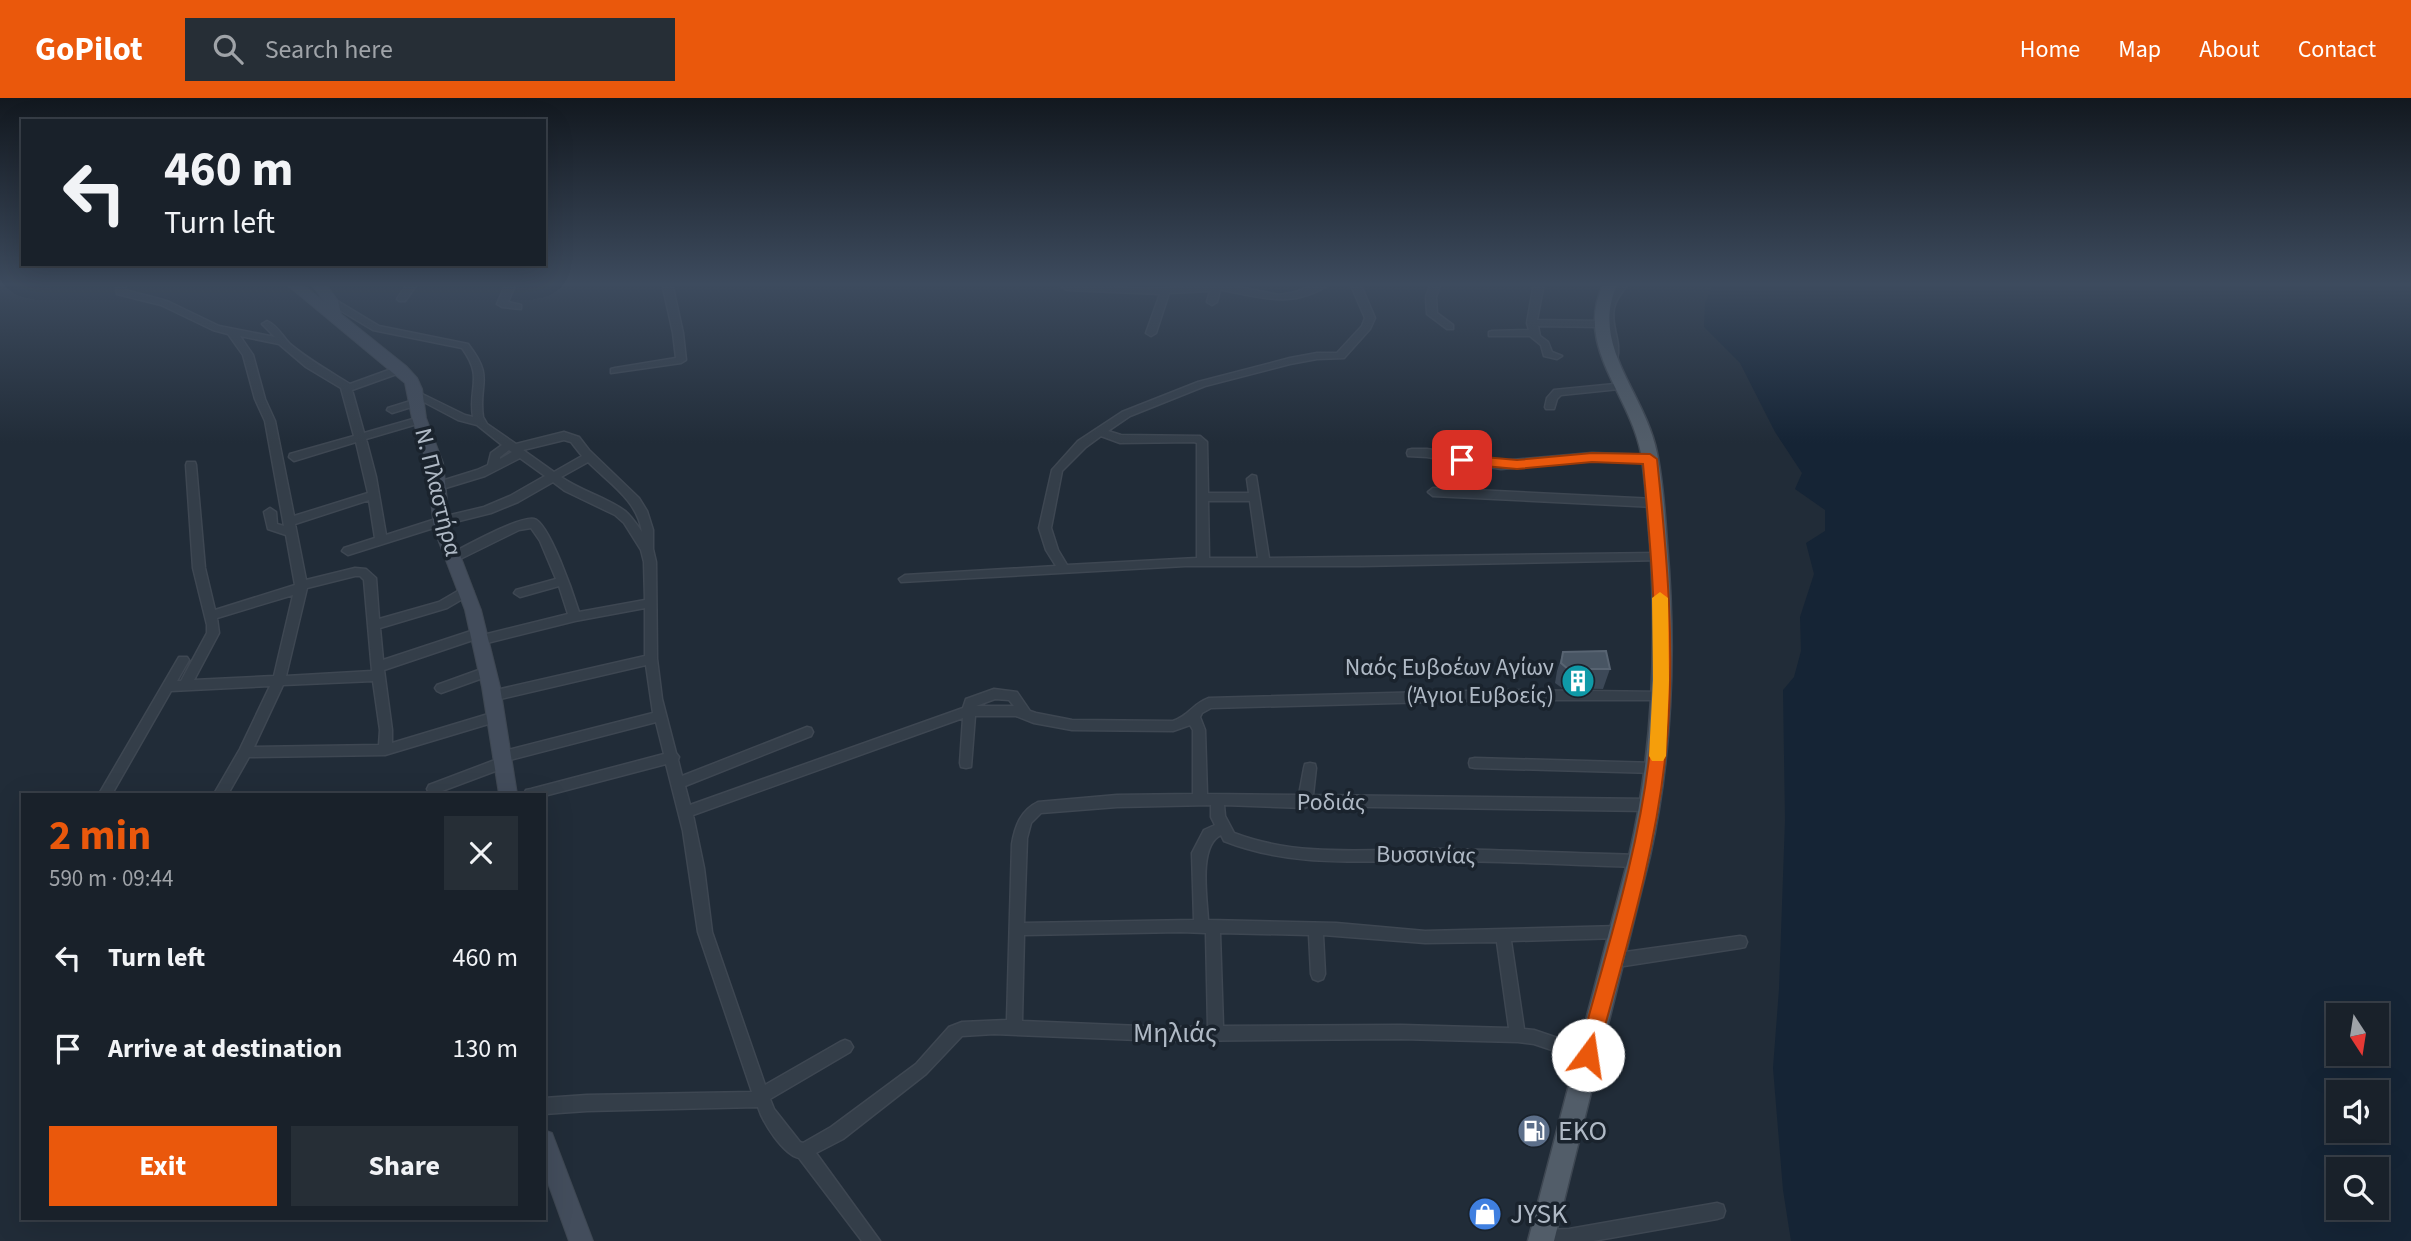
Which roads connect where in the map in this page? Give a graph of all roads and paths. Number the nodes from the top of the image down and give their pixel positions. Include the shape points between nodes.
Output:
1 (235, 336) edge
2 (256, 336) edge
3 (280, 336) edge
4 (364, 336) edge
5 (417, 336) edge
6 (678, 336) edge
7 (1358, 336) edge
8 (1535, 336) edge
9 (1604, 336) edge
10 (1612, 336) edge
11 (282, 342) junction
12 (1557, 356) dead end
13 (1612, 359) junction
14 (401, 369) junction
15 (615, 371) dead end
16 (1625, 386) junction
17 (348, 388) junction
18 (416, 398) junction
19 (1550, 407) dead end
20 (392, 410) dead end
21 (420, 420) junction
22 (479, 422) junction
23 (1100, 432) junction
24 (360, 439) junction
25 (515, 448) junction
26 (1412, 453) dead end
27 (294, 457) dead end
28 (588, 457) junction
29 (1650, 459) junction
30 (191, 465) dead end
31 (553, 477) junction
32 (1252, 479) dead end
33 (439, 486) junction
34 (1433, 492) dead end
35 (374, 495) junction
36 (1254, 496) junction
37 (1204, 497) junction
38 (1655, 503) junction
39 (270, 512) dead end
40 (313, 514) junction
41 (442, 521) junction
42 (289, 527) junction
43 (308, 529) dead end
44 (381, 540) junction
45 (647, 549) junction
46 (348, 551) dead end
47 (1659, 557) junction
48 (452, 558) junction
49 (1264, 562) junction
50 (1203, 563) junction
51 (1064, 570) junction
52 (905, 579) dead end
53 (562, 581) junction
54 (301, 587) junction
55 (467, 591) junction
56 (520, 593) dead end
57 (650, 603) junction
58 (210, 616) junction
59 (575, 617) junction
60 (374, 625) junction
61 (478, 637) junction
62 (651, 659) junction
63 (183, 660) dead end
64 (377, 672) junction
65 (487, 672) junction
66 (279, 680) junction
67 (186, 683) junction
68 (170, 685) junction
69 (441, 688) dead end
70 (1661, 695) junction
71 (492, 696) junction
72 (969, 711) junction
73 (661, 716) junction
74 (495, 717) junction
75 (1193, 717) junction
76 (807, 732) dead end
77 (385, 750) junction
78 (245, 752) junction
79 (673, 757) junction
80 (500, 760) junction
81 (966, 763) dead end
82 (1475, 763) dead end
83 (1310, 768) dead end
84 (1656, 768) junction
85 (678, 783) junction
86 (441, 789) edge
87 (106, 793) edge
88 (222, 793) edge
89 (508, 793) edge
90 (535, 793) edge
91 (1200, 799) junction
92 (1217, 800) junction
93 (1305, 802) junction
94 (1650, 805) junction
95 (685, 812) junction
96 (1222, 828) junction
97 (1637, 862) junction
98 (1207, 927) junction
99 (1018, 929) junction
100 (1316, 929) junction
101 (1621, 932) junction
102 (1503, 936) junction
103 (1740, 942) dead end
104 (1611, 961) junction
105 (1318, 974) dead end
106 (1014, 1028) junction
107 (1216, 1033) junction
108 (1518, 1035) junction
109 (845, 1047) dead end
110 (1588, 1055) junction
111 (761, 1097) junction
112 (546, 1107) edge
113 (546, 1146) edge
114 (804, 1151) junction
115 (1717, 1211) dead end
116 (1541, 1240) edge
117 (581, 1241) edge
118 (872, 1241) edge

1 - 42 street via 248,355 270,421
2 - 11 street
3 - 11 street
4 - 14 street, Ν. Πλαστήρα
5 - 22 street via 465,346 481,368
6 - 15 street via 681,360
7 - 23 street via 1340,356 1317,356 1228,376 1126,414
8 - 12 street via 1545,344 1548,354
9 - 13 main road
10 - 13 street via 1616,349
11 - 17 street
13 - 16 main road
14 - 17 street
14 - 18 street, Ν. Πλαστήρα via 412,381
16 - 19 street via 1558,392
16 - 29 main road
17 - 24 street
18 - 20 street
18 - 21 street, Ν. Πλαστήρα
18 - 22 street
21 - 24 street
21 - 33 street, Ν. Πλαστήρα
22 - 25 street
23 - 37 street via 1120,439 1196,438 1202,442
23 - 51 street via 1057,470 1045,528
24 - 27 street via 317,445
24 - 35 street
25 - 28 street via 570,436
25 - 31 street
25 - 33 street via 492,467
26 - 29 street via 1501,465 1592,457
28 - 31 street
28 - 45 street via 637,501 649,529
29 - 38 main road
30 - 58 street via 199,568
31 - 41 street via 487,510
31 - 45 street via 619,512
32 - 36 street
33 - 41 street, Ν. Πλαστήρα
34 - 38 street
35 - 40 street
35 - 44 street
36 - 37 street
36 - 49 street
37 - 50 street
38 - 47 main road
39 - 42 street via 270,528
40 - 42 street
40 - 43 street
41 - 44 street
41 - 48 street, Ν. Πλαστήρα
42 - 54 street
44 - 46 street
45 - 57 street
47 - 49 street
47 - 70 main road
48 - 53 street via 530,522 538,528
48 - 55 street, Ν. Πλαστήρα
49 - 50 street
50 - 51 street
51 - 52 street
53 - 56 street
53 - 59 street
54 - 58 street
54 - 60 street via 362,572 370,578
54 - 66 street
55 - 60 street via 443,605
55 - 61 street, Ν. Πλαστήρα
57 - 59 street
57 - 62 street
58 - 67 street via 213,634
59 - 61 street
60 - 64 street
61 - 64 street
61 - 65 street, Ν. Πλαστήρα
62 - 71 street
62 - 73 street
63 - 68 street
64 - 66 street
64 - 77 street
65 - 69 street
65 - 71 street, Ν. Πλαστήρα
66 - 67 street
66 - 78 street
67 - 68 street
68 - 87 street
70 - 75 street via 1236,701 1202,705
70 - 84 main road
71 - 74 street, Ν. Πλαστήρα
72 - 75 street via 1025,713 1048,722 1099,725 1173,726
72 - 81 street
72 - 95 street
73 - 79 street
73 - 80 street
74 - 77 street
74 - 80 street, Ν. Πλαστήρα
75 - 91 street via 1199,730
76 - 85 street
77 - 78 street
78 - 88 street
79 - 85 street
79 - 90 street
80 - 86 street
80 - 89 street, Ν. Πλαστήρα
82 - 84 street
83 - 93 street
84 - 94 main road
85 - 95 street
91 - 92 street, Ροδιάς
91 - 99 street, Ροδιάς via 1046,806 1030,813 1021,826
92 - 93 street, Ροδιάς
92 - 96 street
93 - 94 street, Ροδιάς
94 - 97 main road
95 - 111 street via 705,932
96 - 97 street, Βυσσινίας via 1242,844 1307,855
96 - 98 street via 1209,834 1199,853
97 - 101 main road
98 - 99 street
98 - 100 street
98 - 107 street
99 - 106 street
100 - 102 street via 1425,937
100 - 105 street
101 - 102 street
101 - 104 main road
102 - 108 street
103 - 104 street
104 - 110 main road
106 - 107 street, Μηλιάς
106 - 114 street, Μηλιάς via 954,1032 921,1069 837,1133
107 - 108 street, Μηλιάς
108 - 110 street, Μηλιάς
109 - 111 street
110 - 116 main road
111 - 112 street
111 - 114 street via 776,1126 795,1149
113 - 117 street
114 - 118 street
115 - 116 street

